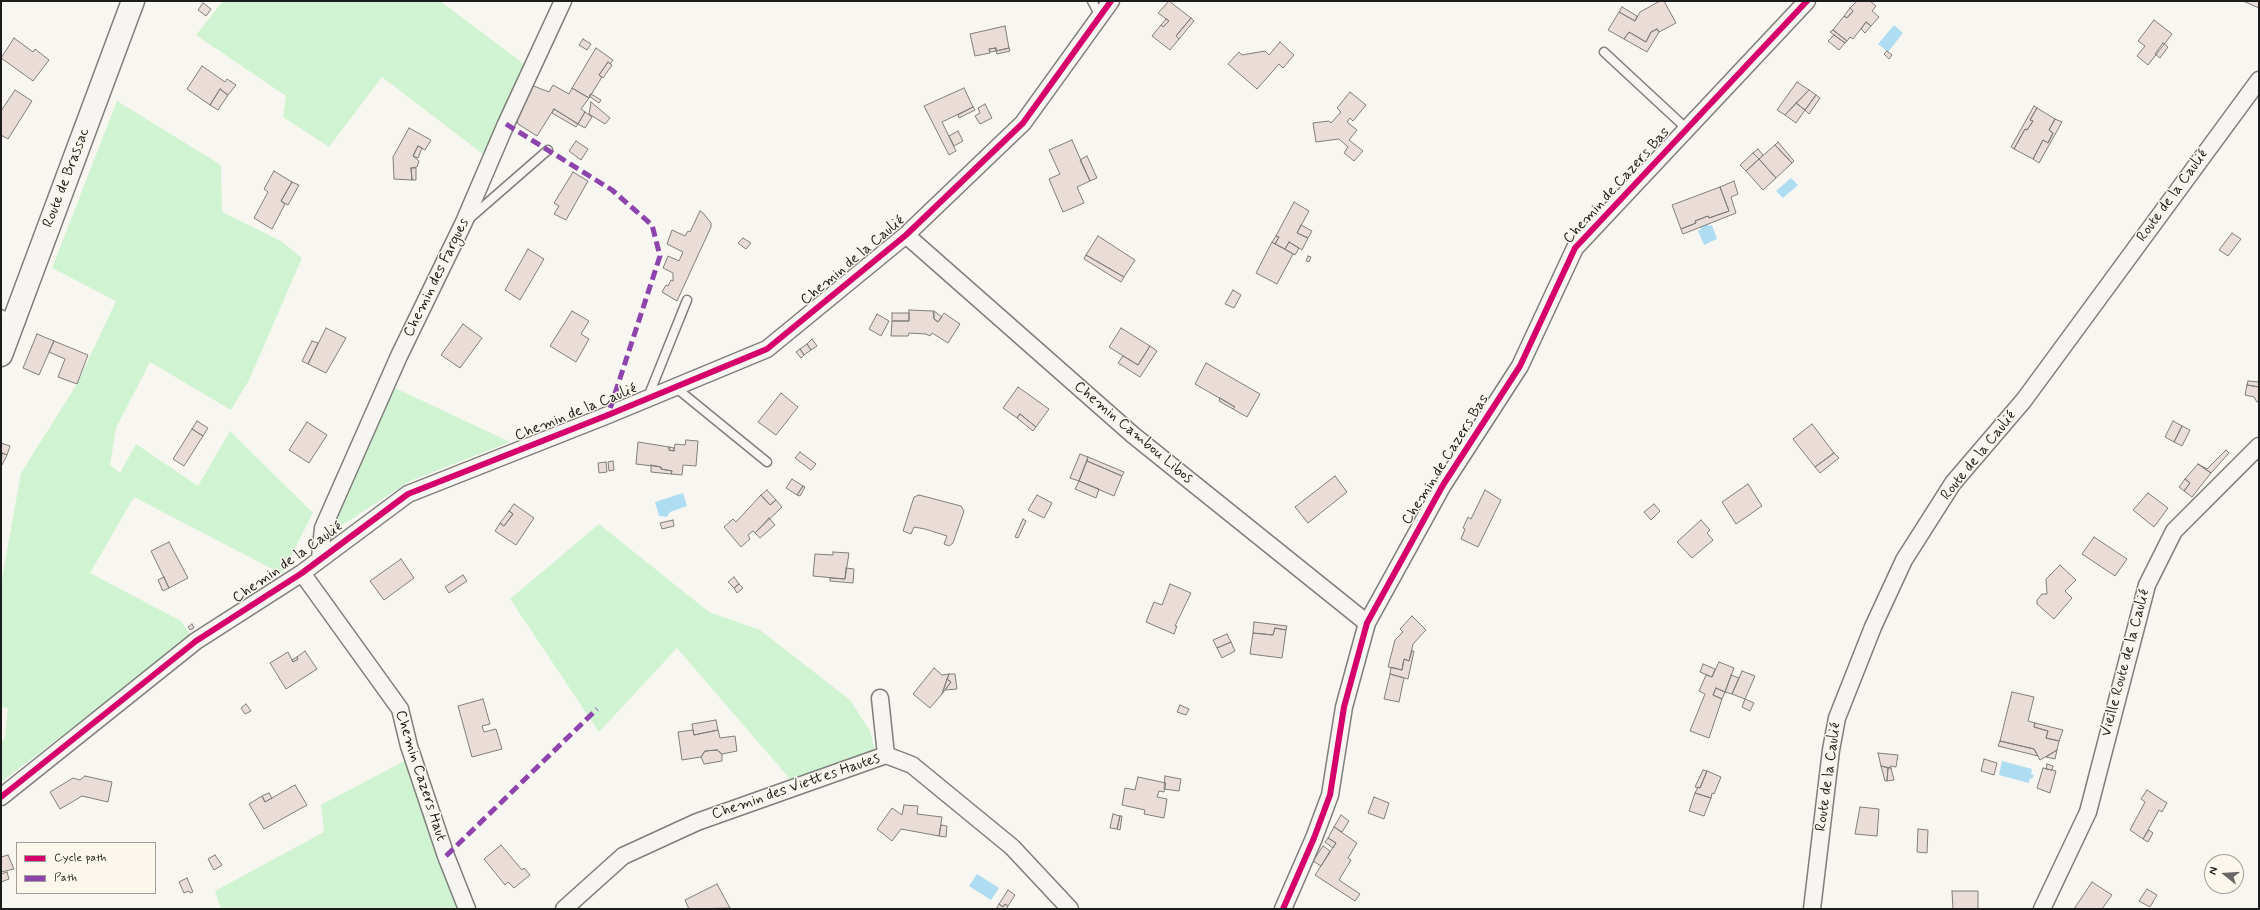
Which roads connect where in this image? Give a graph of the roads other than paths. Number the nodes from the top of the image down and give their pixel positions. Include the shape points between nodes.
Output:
1 (133, 1) edge
2 (563, 1) edge
3 (1092, 1) edge
4 (1111, 1) edge
5 (1807, 1) edge
6 (1100, 16) junction
7 (1604, 52) dead end
8 (2259, 80) edge
9 (1687, 129) junction
10 (548, 150) dead end
11 (464, 222) junction
12 (906, 235) junction
13 (687, 300) dead end
14 (7, 318) edge
15 (1, 356) edge
16 (675, 387) junction
17 (647, 399) junction
18 (2259, 446) edge
19 (767, 462) dead end
20 (320, 558) junction
21 (302, 573) junction
22 (1367, 623) junction
23 (880, 698) dead end
24 (886, 756) junction
25 (1, 796) edge
26 (466, 909) edge
27 (564, 909) edge
28 (1070, 909) edge
29 (1283, 909) edge
30 (1812, 909) edge
31 (2042, 909) edge

1 - 14 main road, Route de Brassac
2 - 11 street, Chemin des Fargues
3 - 6 lane
4 - 6 street, Chemin de la Caulié
5 - 9 street, Chemin de Cazers Bas
6 - 12 street, Chemin de la Caulié via 1023,123
7 - 9 lane
8 - 30 street, Route de la Caulié via 2024,400 1953,483 1904,560 1873,626 1837,718
9 - 22 street, Chemin de Cazers Bas via 1575,248 1520,366 1443,484
10 - 11 lane
11 - 20 street, Chemin des Fargues via 399,356 323,528
12 - 16 street, Chemin de la Caulié via 767,349
12 - 22 street, Chemin Cambou Libos via 1133,435
13 - 17 lane
14 - 15 main road, Route de Brassac
16 - 17 street, Chemin de la Caulié
16 - 19 lane
17 - 20 street, Chemin de la Caulié via 408,494
18 - 31 street, Vieille Route de la Caulié via 2174,531 2147,585 2088,812
20 - 21 street, Chemin de la Caulié
21 - 25 street, Chemin de la Caulié via 196,641
21 - 26 street, Chemin Cazers Haut via 400,709 409,746
22 - 29 street via 1344,707 1330,795
23 - 24 street
24 - 27 street, Chemin des Viettes Hautes via 697,822 623,856
24 - 28 street, Chemin des Viettes Hautes via 912,765 1012,847

